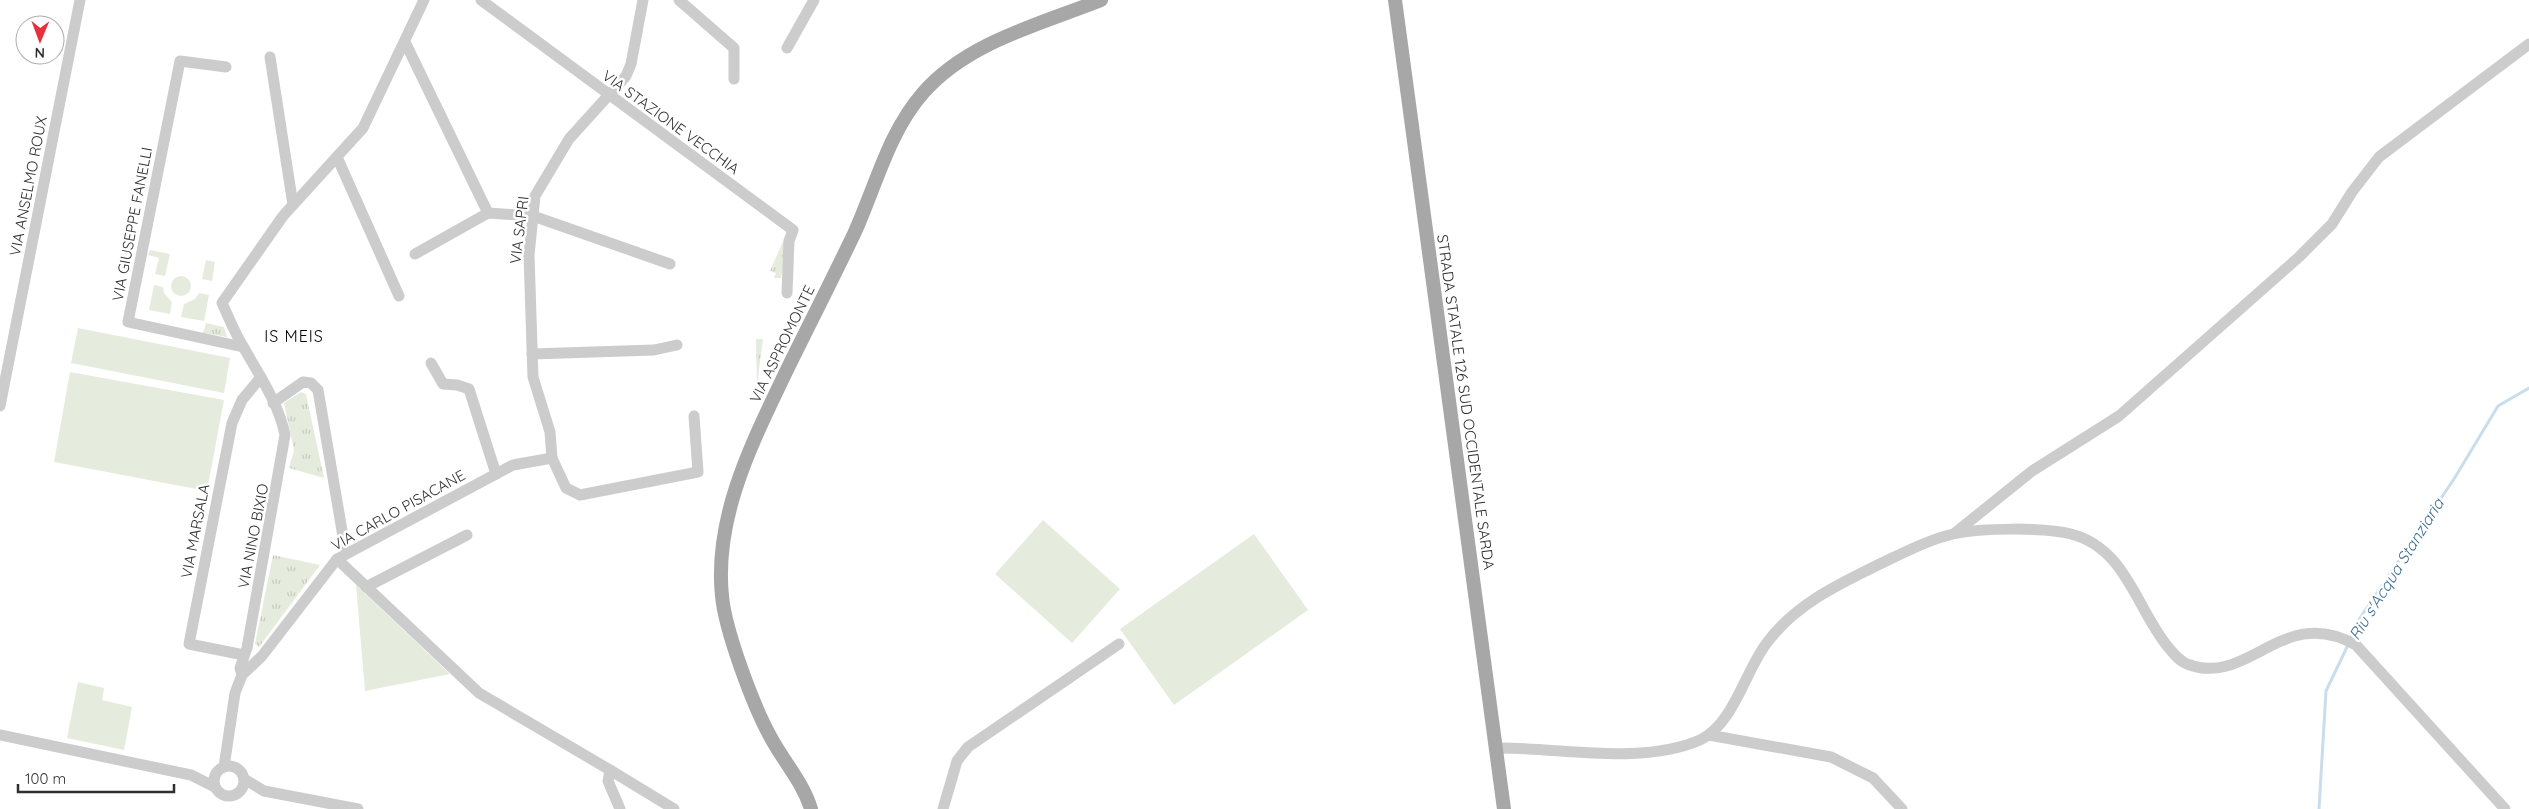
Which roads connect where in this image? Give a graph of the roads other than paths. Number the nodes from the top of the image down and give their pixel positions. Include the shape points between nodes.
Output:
1 (80, 0) edge
2 (424, 0) edge
3 (481, 0) edge
4 (642, 0) edge
5 (679, 0) edge
6 (814, 0) edge
7 (1101, 0) edge
8 (1396, 0) edge
9 (405, 42) junction
10 (2529, 44) edge
11 (787, 48) dead end
12 (270, 57) dead end
13 (226, 68) dead end
14 (734, 79) dead end
15 (609, 94) junction
16 (337, 157) junction
17 (293, 205) junction
18 (488, 213) junction
19 (533, 216) junction
20 (415, 254) dead end
21 (670, 264) dead end
22 (787, 293) dead end
23 (399, 296) dead end
24 (677, 345) dead end
25 (243, 347) junction
26 (532, 354) junction
27 (431, 362) dead end
28 (261, 377) junction
29 (273, 403) junction
30 (0, 406) edge
31 (694, 416) dead end
32 (552, 458) junction
33 (496, 474) junction
34 (1954, 534) junction
35 (468, 535) dead end
36 (342, 556) junction
37 (366, 587) junction
38 (1119, 644) dead end
39 (246, 652) junction
40 (262, 656) junction
41 (242, 675) junction
42 (0, 735) edge
43 (1709, 735) junction
44 (1496, 748) junction
45 (224, 769) junction
46 (610, 770) junction
47 (194, 776) junction
48 (244, 778) junction
49 (214, 787) junction
50 (264, 791) junction
51 (239, 793) junction
52 (358, 809) edge
53 (620, 809) edge
54 (674, 809) edge
55 (811, 809) edge
56 (943, 809) edge
57 (1504, 809) edge
58 (1902, 809) edge
59 (2504, 809) edge

1 - 30 street, VIA ANSELMO ROUX
2 - 9 street
3 - 15 street, VIA STAZIONE VECCHIA
4 - 15 street, VIA SAPRI via 631,64 626,76
5 - 14 street via 734,48
6 - 11 street
7 - 55 main road, VIA ASPROMONTE via 988,45 956,63 924,92 901,122 855,232 749,449 735,489 721,549 725,618 768,734 807,796
8 - 44 main road, STRADA STATALE 126 SUD OCCIDENTALE SARDA
9 - 16 street via 363,128
9 - 18 street
10 - 34 street via 2379,157 2326,231 2119,416 2032,471
12 - 17 street
13 - 25 street, VIA GIUSEPPE FANELLI via 180,61 128,322
15 - 19 street, VIA SAPRI via 569,139 535,196
15 - 22 street, VIA STAZIONE VECCHIA via 793,230 789,241
16 - 17 street
16 - 23 street
17 - 25 street, VIA NINO BIXIO via 222,303
18 - 19 street
18 - 20 street
19 - 21 street
19 - 26 street, VIA SAPRI via 528,255
24 - 26 street via 654,350
25 - 28 street, VIA NINO BIXIO
26 - 32 street, VIA SAPRI via 533,377 550,432
27 - 33 street via 443,384 470,389
28 - 29 street, VIA NINO BIXIO
28 - 39 street, VIA MARSALA via 242,400 232,423 189,644
29 - 36 street via 303,382 312,383 318,390
29 - 39 street, VIA NINO BIXIO via 283,422 285,448
31 - 32 street via 698,472 580,495 566,488
32 - 33 street, VIA CARLO PISACANE via 513,464
33 - 36 street, VIA CARLO PISACANE
34 - 43 street via 1919,546 1824,591 1802,608 1765,645 1733,705
34 - 59 street via 2015,530 2070,533 2098,545 2118,565 2162,639 2180,661 2195,667 2226,666 2278,641 2310,631 2343,637 2356,644
35 - 37 street
36 - 37 street
36 - 40 street, VIA CARLO PISACANE
37 - 46 street via 479,693
38 - 56 street via 968,747 957,761
39 - 40 street
39 - 41 street, VIA NINO BIXIO via 240,668
40 - 41 street, VIA CARLO PISACANE
41 - 45 street, VIA CARLO PISACANE via 235,693
42 - 47 street
43 - 44 street via 1679,746 1610,754
43 - 58 street via 1831,757 1874,778
44 - 57 main road, STRADA STATALE 126 SUD OCCIDENTALE SARDA
45 - 47 street
45 - 48 street via 241,772
45 - 49 street
46 - 53 street via 608,781
46 - 54 street
47 - 49 street
48 - 50 street
48 - 51 street
49 - 51 street via 227,797
50 - 51 street
50 - 52 street

